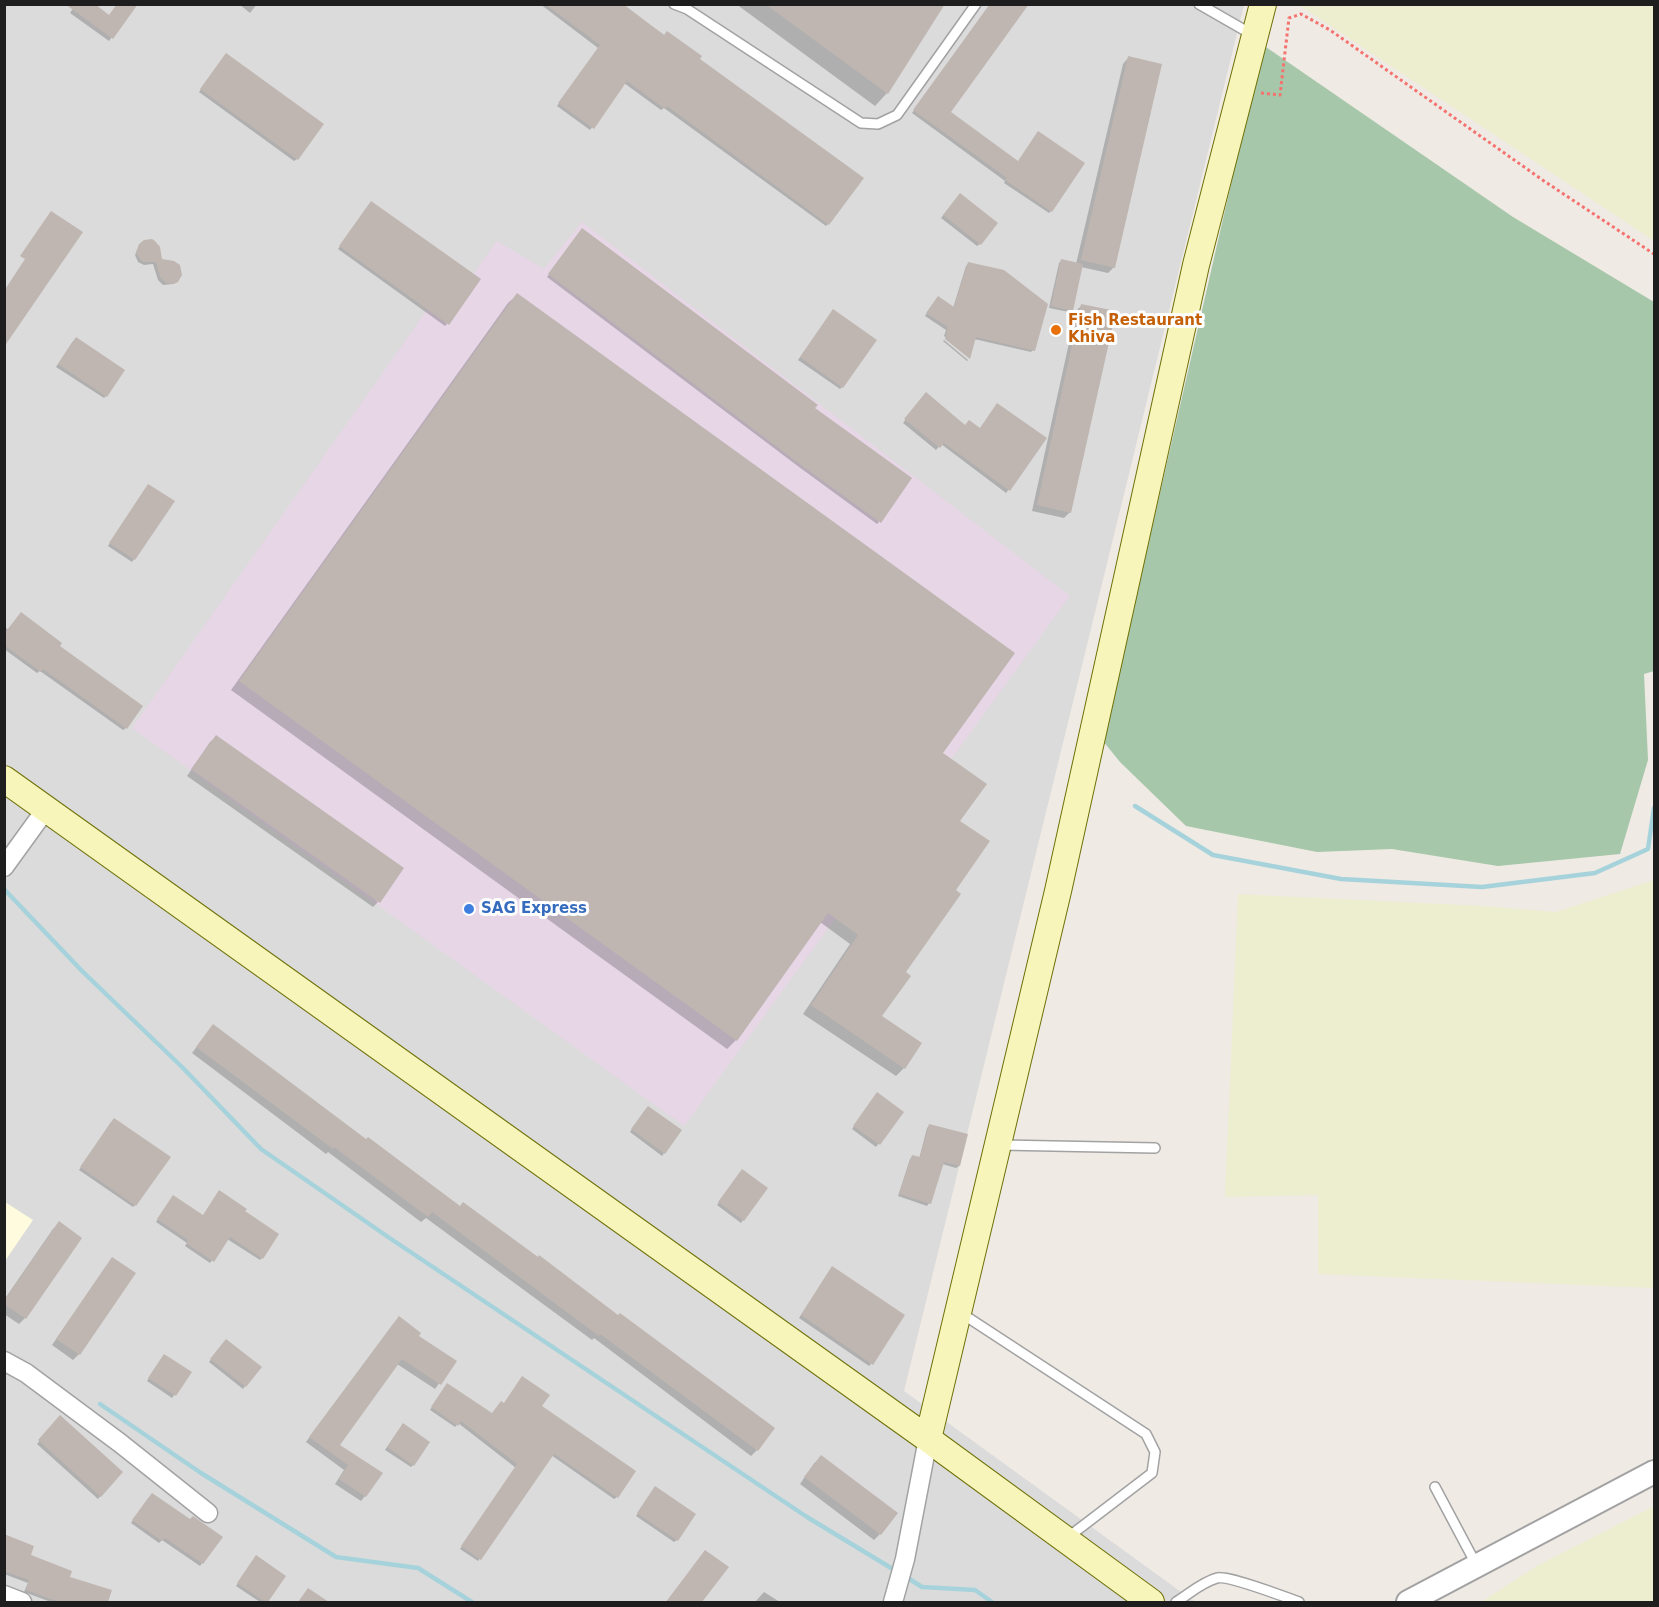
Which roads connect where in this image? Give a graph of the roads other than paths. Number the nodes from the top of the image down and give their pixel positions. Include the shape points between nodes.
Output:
1 (674, 4) edge
2 (976, 4) edge
3 (1199, 4) edge
4 (1263, 4) edge
5 (1255, 36) junction
6 (4, 779) edge
7 (46, 809) junction
8 (4, 867) edge
9 (998, 1145) junction
10 (1155, 1148) dead end
11 (959, 1312) junction
12 (4, 1361) edge
13 (928, 1438) junction
14 (1654, 1472) edge
15 (1435, 1487) dead end
16 (208, 1513) dead end
17 (1066, 1539) junction
18 (1477, 1566) junction
19 (4, 1595) edge
20 (22, 1602) edge
21 (892, 1602) edge
22 (1151, 1602) edge
23 (1176, 1602) edge
24 (1299, 1602) edge
25 (1408, 1602) edge

1 - 2 lane via 861,123 878,124 897,116
3 - 5 lane
4 - 5 main road
5 - 9 main road via 1196,265 1059,891
6 - 7 main road
7 - 8 street
7 - 13 main road
9 - 10 lane
9 - 11 main road
11 - 13 main road
11 - 17 lane via 1146,1434 1155,1452 1152,1473
12 - 16 street via 111,1436
13 - 17 main road
13 - 21 street via 905,1559
14 - 18 street
15 - 18 lane
17 - 22 main road
18 - 25 street
19 - 20 street
23 - 24 lane via 1219,1577

